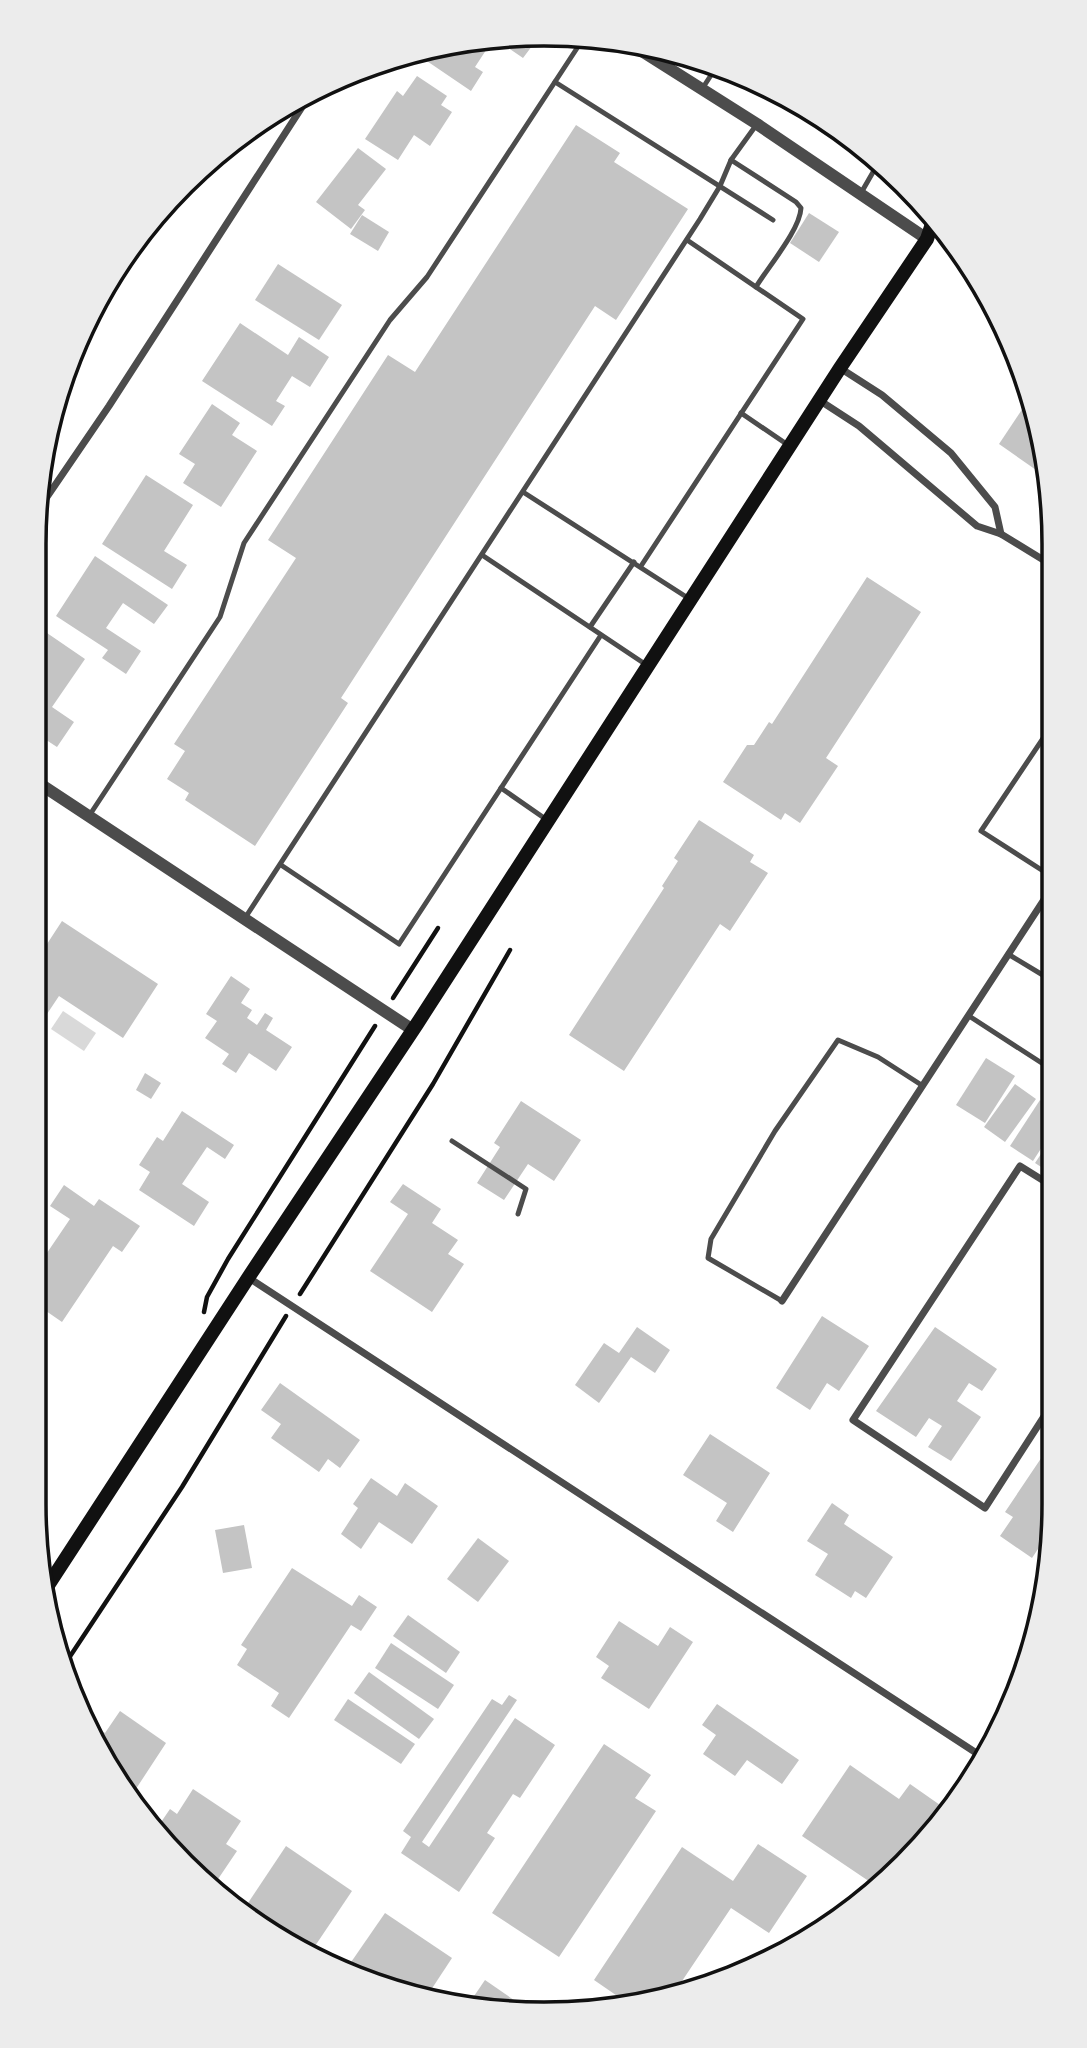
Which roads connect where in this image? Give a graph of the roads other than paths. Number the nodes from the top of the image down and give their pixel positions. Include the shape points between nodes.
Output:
1 (578, 47) edge
2 (652, 57) edge
3 (711, 75) edge
4 (555, 82) junction
5 (702, 89) junction
6 (301, 109) edge
7 (757, 124) junction
8 (731, 160) junction
9 (874, 170) edge
10 (720, 186) junction
11 (860, 193) junction
12 (773, 220) dead end
13 (930, 229) edge
14 (927, 239) junction
15 (687, 240) junction
16 (756, 287) junction
17 (840, 368) junction
18 (819, 400) junction
19 (741, 413) junction
20 (790, 446) junction
21 (523, 492) junction
22 (48, 495) edge
23 (1001, 534) junction
24 (482, 555) junction
25 (1042, 559) edge
26 (634, 562) junction
27 (640, 566) junction
28 (692, 600) junction
29 (590, 628) junction
30 (601, 635) junction
31 (648, 666) junction
32 (1042, 740) edge
33 (46, 788) edge
34 (501, 788) junction
35 (88, 817) junction
36 (549, 820) junction
37 (281, 865) junction
38 (1042, 870) edge
39 (1042, 903) edge
40 (245, 918) junction
41 (1008, 954) junction
42 (1042, 975) edge
43 (968, 1016) junction
44 (412, 1030) junction
45 (1042, 1063) edge
46 (923, 1086) junction
47 (452, 1141) dead end
48 (1042, 1180) edge
49 (519, 1214) dead end
50 (248, 1278) junction
51 (782, 1301) joint
52 (1042, 1420) edge
53 (52, 1580) edge
54 (976, 1753) edge

1 - 4 lane
2 - 5 street
3 - 5 lane
4 - 10 lane
4 - 35 lane via 427,277 390,320 244,543 220,617
5 - 7 street
6 - 22 street
7 - 8 lane
7 - 11 street
8 - 10 lane
8 - 16 lane via 801,208 794,229
9 - 11 lane
10 - 12 lane
10 - 15 lane
11 - 14 street
13 - 14 main road
14 - 17 main road
15 - 16 lane
15 - 21 lane
16 - 19 lane via 803,319
17 - 18 main road
17 - 23 street via 882,395 951,453 995,508
18 - 20 main road
18 - 23 street via 859,426 977,526
19 - 20 lane
19 - 27 lane
20 - 28 main road
21 - 24 lane
21 - 26 lane
23 - 25 street
24 - 29 lane
24 - 37 lane
26 - 27 lane
26 - 29 lane
27 - 28 lane
28 - 31 main road
29 - 30 lane
30 - 31 lane
30 - 34 lane
31 - 36 main road
32 - 38 lane via 981,831
33 - 35 street
34 - 36 lane
34 - 37 lane via 399,944
35 - 40 street
36 - 44 main road
37 - 40 lane
39 - 41 street
40 - 44 street
41 - 42 lane
41 - 43 street
43 - 45 lane
43 - 46 street
44 - 50 main road
46 - 51 street
46 - 51 lane via 878,1057 838,1040 775,1131 711,1239 708,1258
47 - 49 lane via 526,1189
48 - 52 street via 1020,1166 853,1420 985,1508
50 - 53 main road
50 - 54 street

